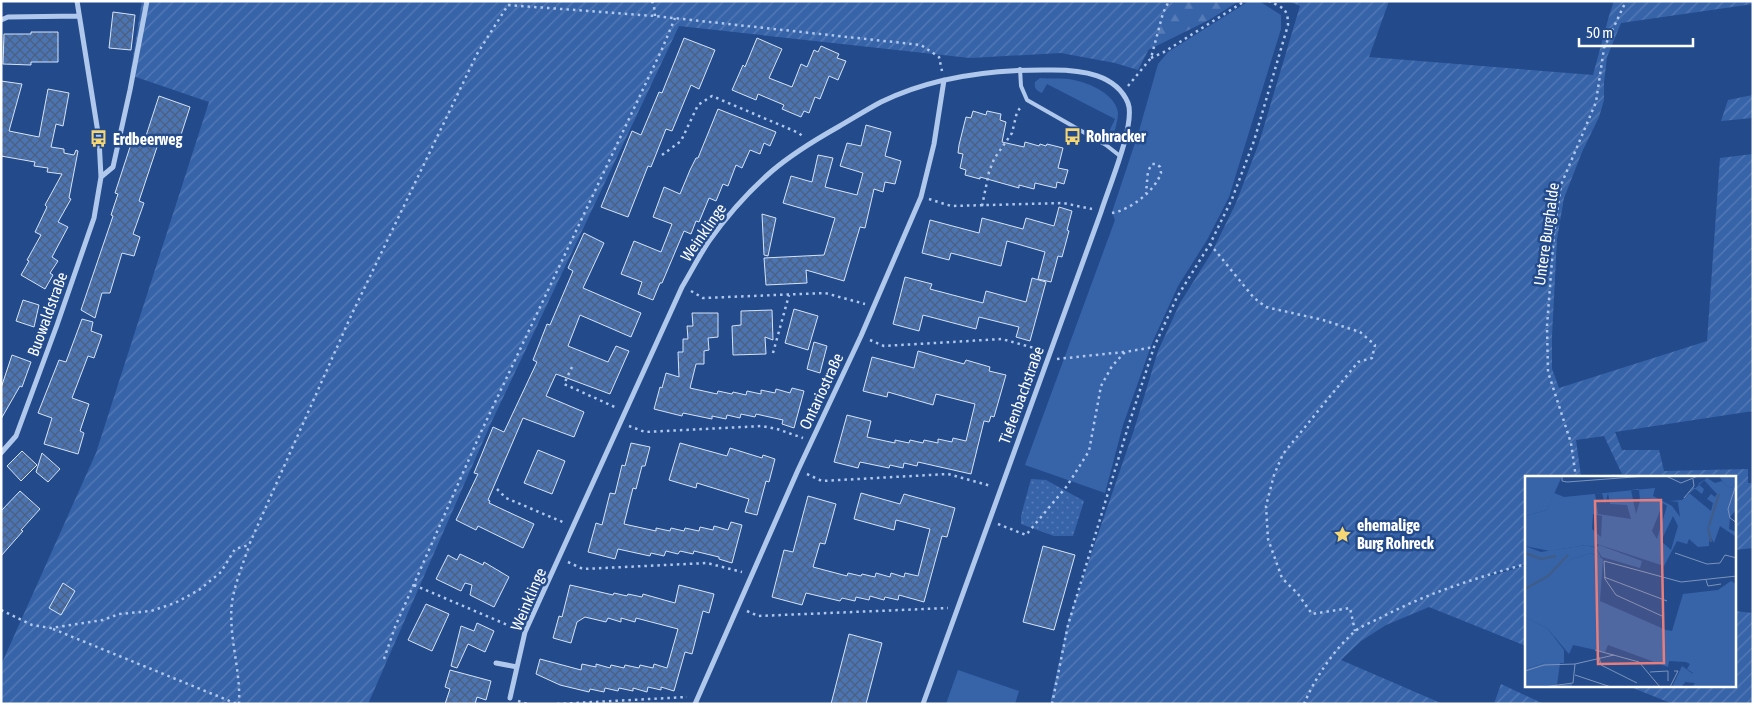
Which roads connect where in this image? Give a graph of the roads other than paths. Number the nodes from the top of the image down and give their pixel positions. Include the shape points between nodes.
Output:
1 (77, 1) edge
2 (147, 1) edge
3 (79, 16) junction
4 (1, 20) edge
5 (1020, 69) junction
6 (944, 80) junction
7 (1122, 93) joint
8 (1120, 156) junction
9 (101, 177) junction
10 (1, 453) edge
11 (496, 663) dead end
12 (517, 667) junction
13 (510, 698) dead end
14 (695, 704) edge
15 (923, 704) edge

1 - 3 street, Buowaldstraße
2 - 9 street, Buowaldstraße via 113,167
3 - 4 street via 8,16
3 - 9 street, Buowaldstraße via 99,139
5 - 6 street, Weinklinge
5 - 7 street, Weinklinge via 1066,70 1101,76
5 - 8 lane via 1021,86 1027,100
6 - 12 street, Weinklinge via 881,102 808,144 772,170 710,241 682,287 620,422 525,632
6 - 14 street, Ontariostraße via 934,144 921,196
7 - 8 street, Tiefenbachstraße via 1130,114
8 - 15 street, Tiefenbachstraße
9 - 10 street, Buowaldstraße via 94,218 57,325 16,436
11 - 12 street
12 - 13 street, Weinklinge

